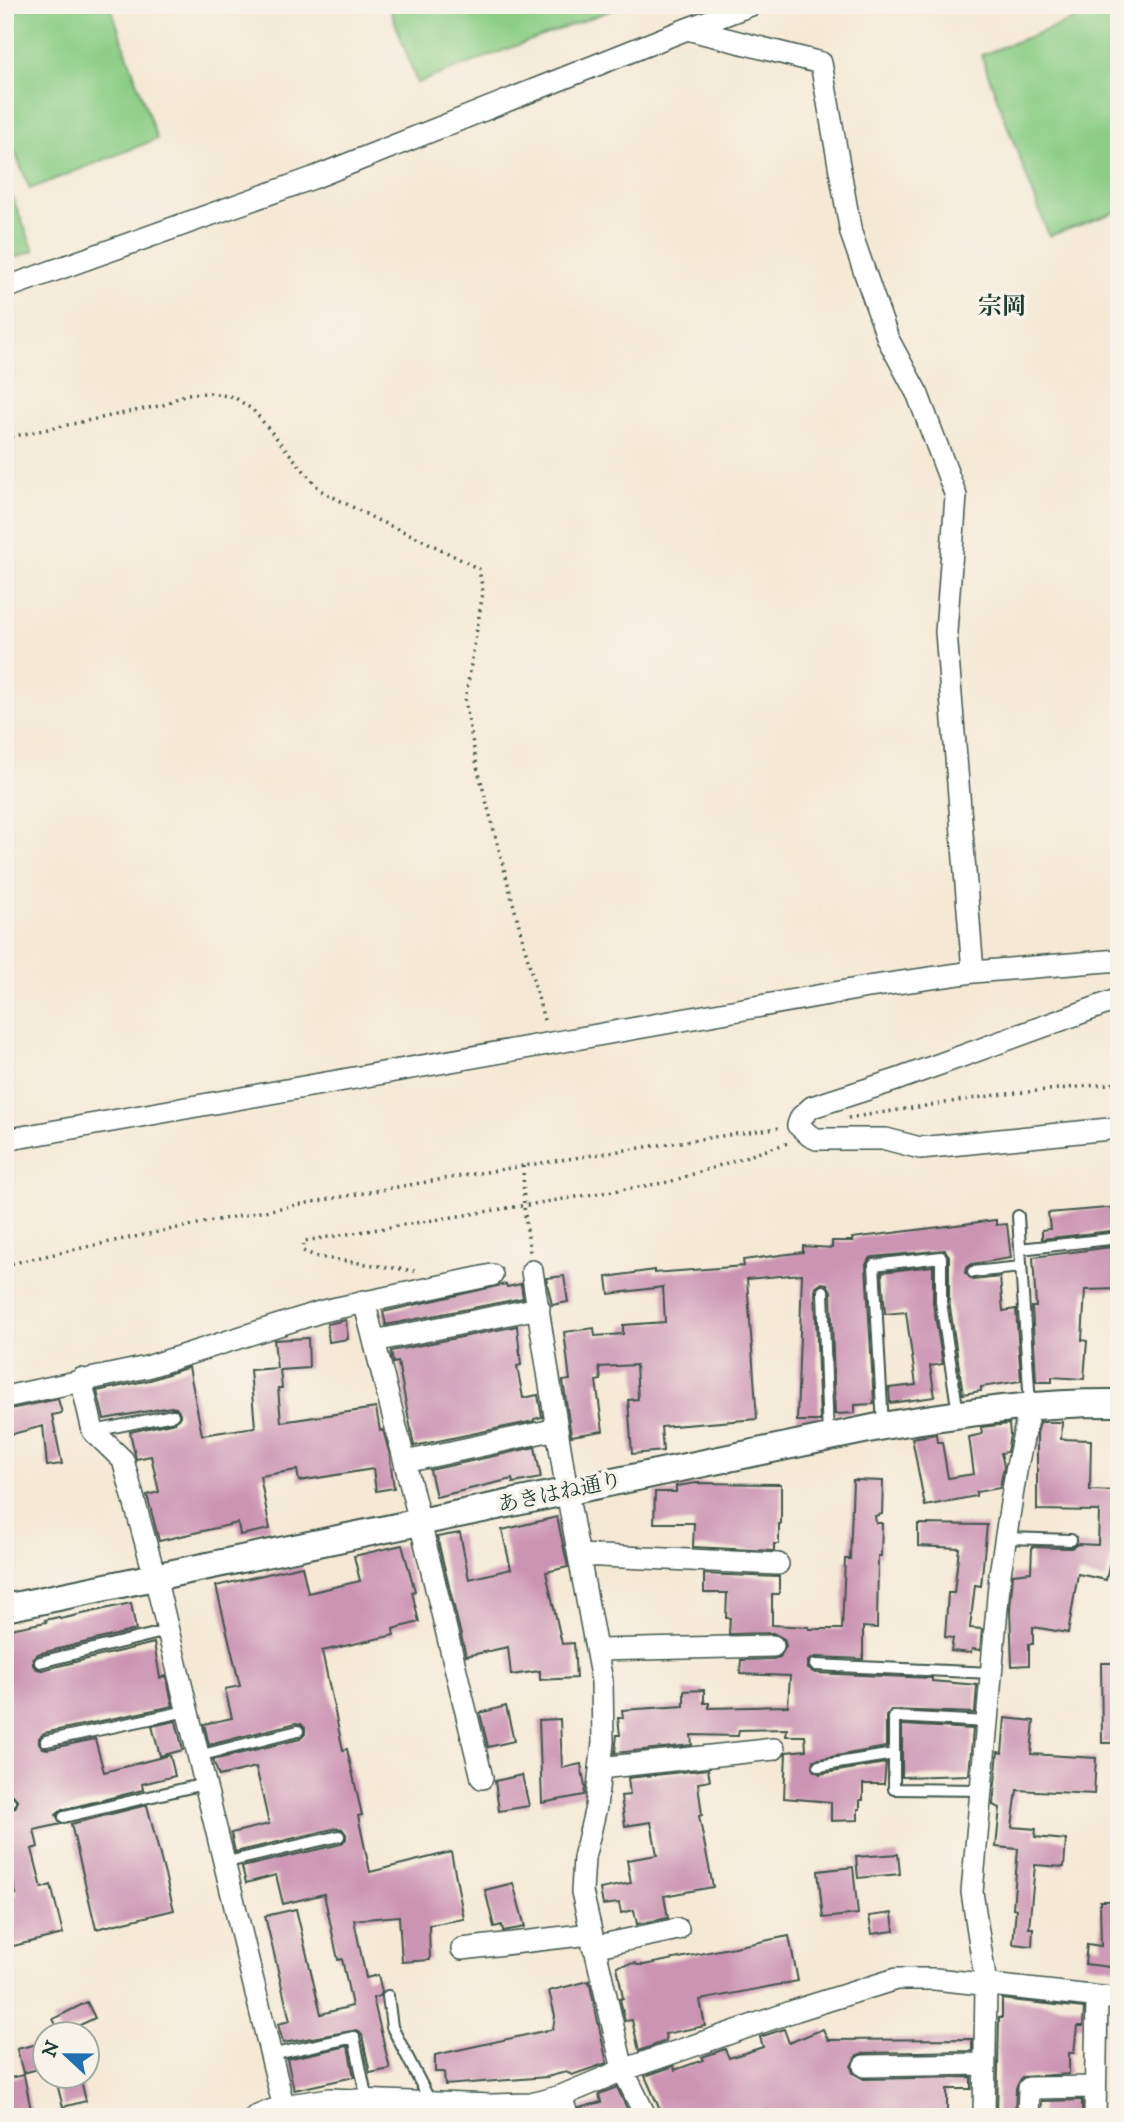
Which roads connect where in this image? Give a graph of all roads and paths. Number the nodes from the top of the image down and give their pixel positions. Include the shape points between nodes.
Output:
1 (751, 5) edge
2 (687, 29) junction
3 (5, 288) edge
4 (5, 438) edge
5 (1119, 960) edge
6 (973, 972) junction
7 (1119, 999) edge
8 (550, 1043) junction
9 (1119, 1083) edge
10 (838, 1119) dead end
11 (1119, 1128) edge
12 (804, 1131) junction
13 (5, 1140) edge
14 (523, 1166) junction
15 (524, 1207) junction
16 (1017, 1216) dead end
17 (1119, 1238) edge
18 (1020, 1250) junction
19 (5, 1265) edge
20 (1021, 1267) junction
21 (416, 1271) dead end
22 (533, 1271) joint
23 (973, 1272) dead end
24 (492, 1275) dead end
25 (823, 1291) dead end
26 (364, 1301) junction
27 (539, 1308) junction
28 (374, 1341) junction
29 (81, 1379) junction
30 (5, 1397) edge
31 (1119, 1403) edge
32 (1030, 1405) junction
33 (958, 1413) junction
34 (173, 1415) dead end
35 (883, 1426) junction
36 (557, 1429) junction
37 (93, 1431) junction
38 (828, 1438) junction
39 (405, 1462) junction
40 (567, 1492) junction
41 (420, 1522) junction
42 (1006, 1538) junction
43 (1072, 1540) dead end
44 (579, 1555) junction
45 (778, 1564) dead end
46 (155, 1577) junction
47 (5, 1608) edge
48 (167, 1631) junction
49 (774, 1646) dead end
50 (597, 1650) junction
51 (40, 1662) dead end
52 (815, 1665) dead end
53 (992, 1672) junction
54 (187, 1711) junction
55 (987, 1722) junction
56 (298, 1731) dead end
57 (46, 1741) dead end
58 (774, 1749) dead end
59 (894, 1754) junction
60 (198, 1756) junction
61 (820, 1766) dead end
62 (600, 1768) junction
63 (482, 1778) dead end
64 (204, 1784) junction
65 (981, 1790) junction
66 (64, 1818) dead end
67 (339, 1836) dead end
68 (223, 1863) junction
69 (678, 1929) dead end
70 (592, 1940) junction
71 (463, 1949) dead end
72 (986, 1984) junction
73 (388, 1996) dead end
74 (1097, 1997) junction
75 (1119, 1999) edge
76 (270, 2055) junction
77 (984, 2064) junction
78 (864, 2066) dead end
79 (624, 2070) junction
80 (1096, 2087) junction
81 (561, 2096) junction
82 (367, 2100) junction
83 (440, 2108) edge
84 (494, 2111) edge
85 (284, 2112) edge
86 (255, 2117) edge
87 (568, 2117) edge
88 (646, 2117) edge
89 (984, 2117) edge
90 (1028, 2117) edge
91 (1095, 2117) edge

1 - 2 street
2 - 3 street via 313,178
2 - 6 street via 821,63 851,233 888,339 918,396 956,496 946,632
4 - 8 path via 135,412 187,394 234,397 253,410 320,489 479,569 483,592 465,701 477,766
5 - 6 street
6 - 8 street
7 - 12 street via 813,1107 800,1116
8 - 13 street
9 - 10 path via 996,1095
11 - 12 street via 920,1148 886,1139 817,1139
12 - 14 path
12 - 15 path via 669,1182
14 - 15 path
14 - 19 path
15 - 21 path via 304,1241 303,1251 318,1257
15 - 22 path
16 - 18 lane
17 - 18 lane
18 - 20 lane
20 - 23 lane
20 - 32 lane
22 - 27 street
24 - 26 street
25 - 38 lane
26 - 28 street
26 - 29 street via 147,1367
27 - 28 street
27 - 36 street
28 - 39 street
29 - 30 street
29 - 37 street
31 - 32 street, あきはね通り
32 - 33 street, あきはね通り
32 - 42 street
33 - 35 street, あきはね通り
33 - 35 lane via 941,1302 941,1257 874,1265
34 - 37 lane
35 - 38 street, あきはね通り
36 - 39 street
36 - 40 street
37 - 46 street via 123,1460
38 - 40 street, あきはね通り
39 - 41 street
40 - 41 street, あきはね通り
40 - 44 street
41 - 46 street, あきはね通り
41 - 63 street
42 - 43 lane
42 - 53 street
44 - 45 street
44 - 50 street
46 - 47 street, あきはね通り
46 - 48 street
48 - 51 lane
48 - 54 street
49 - 50 street
50 - 62 street via 602,1681
52 - 53 lane
53 - 55 street
54 - 57 lane
54 - 60 street
55 - 59 lane via 894,1717
55 - 65 street
56 - 60 lane
58 - 62 street
59 - 61 lane
59 - 65 lane via 894,1789
60 - 64 street
62 - 70 street via 581,1876
64 - 66 lane
64 - 68 street
65 - 72 street via 972,1892
67 - 68 lane
68 - 76 street
69 - 70 street
70 - 71 street
70 - 79 street
72 - 74 street
72 - 77 street
72 - 79 street via 917,1978 879,1983
73 - 83 lane via 392,2026
74 - 75 street
74 - 80 street
76 - 82 lane via 354,2037
76 - 85 street
77 - 78 street
77 - 89 street
79 - 81 street
79 - 88 street
80 - 90 street via 1029,2088
80 - 91 street
81 - 84 street
81 - 87 street
82 - 83 street
82 - 85 street via 330,2099
83 - 84 street
85 - 86 street

